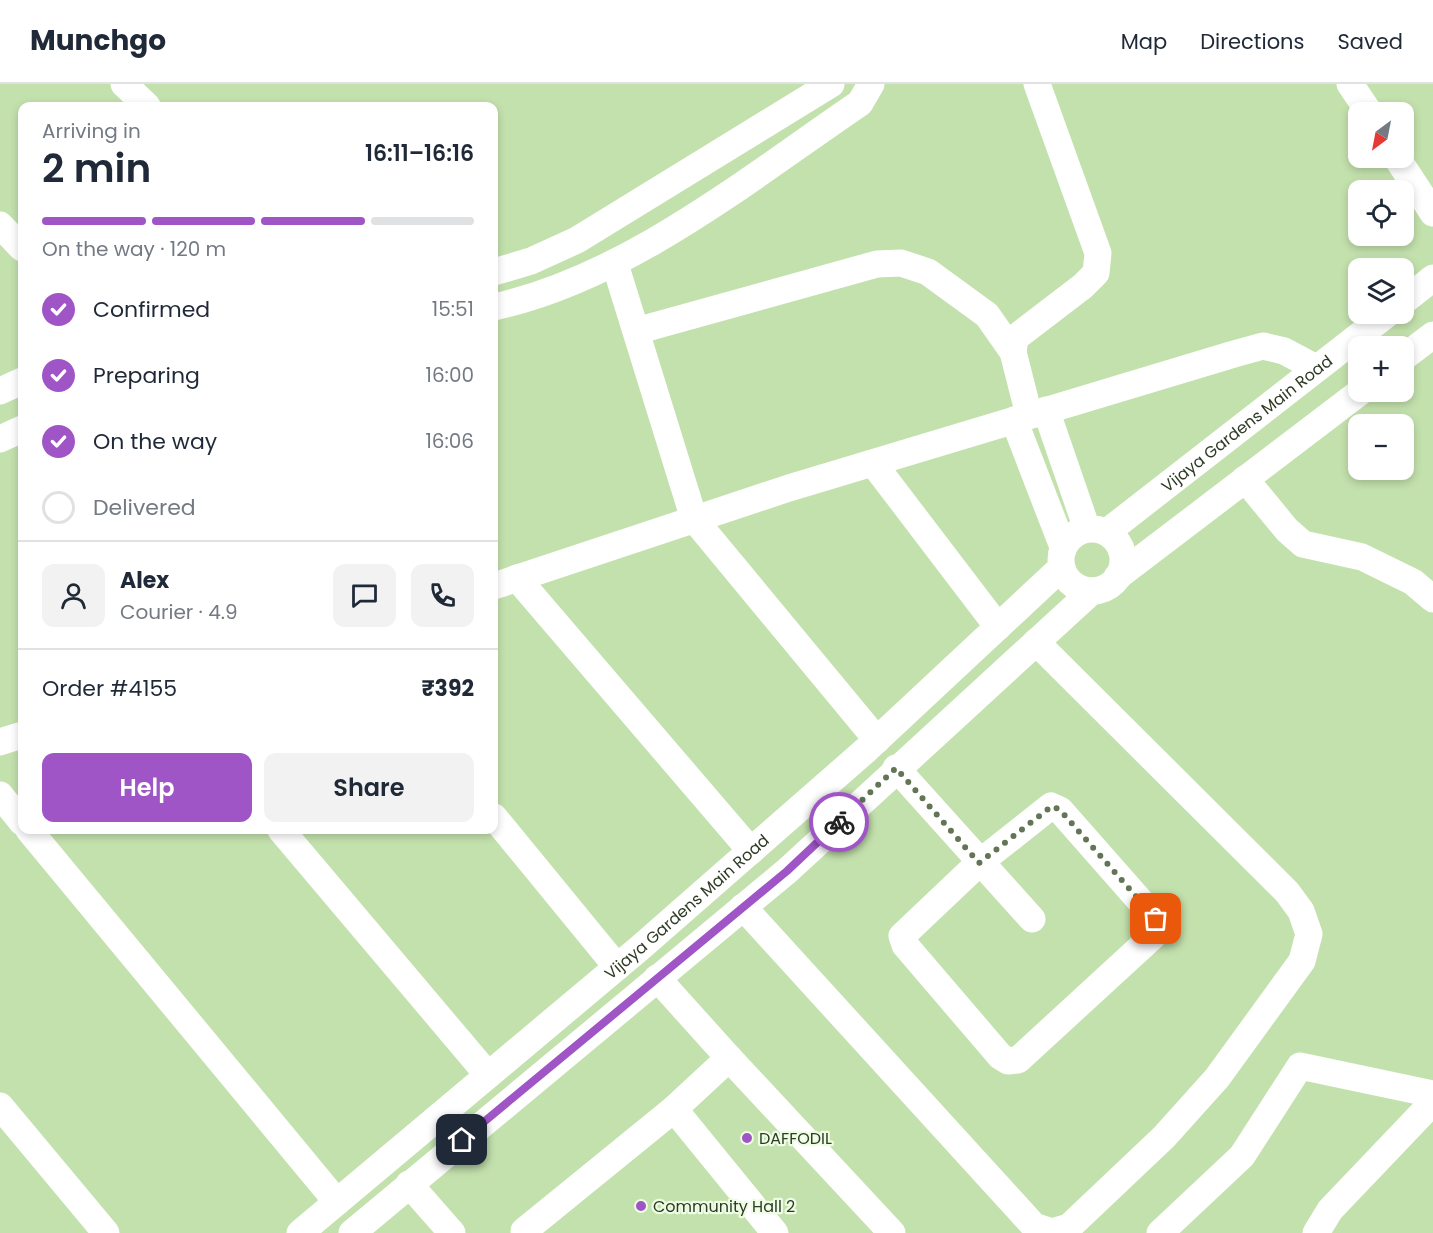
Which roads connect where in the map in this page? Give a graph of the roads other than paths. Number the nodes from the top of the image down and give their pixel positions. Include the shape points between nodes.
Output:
1 (124, 84) edge
2 (831, 84) edge
3 (871, 84) edge
4 (1036, 84) edge
5 (1350, 84) edge
6 (143, 102) edge
7 (1362, 102) edge
8 (1404, 168) edge
9 (1433, 213) edge
10 (0, 225) edge
11 (18, 244) edge
12 (615, 264) junction
13 (498, 271) edge
14 (1433, 278) edge
15 (1414, 292) edge
16 (498, 306) edge
17 (1374, 324) edge
18 (636, 331) junction
19 (1433, 335) edge
20 (1414, 349) edge
21 (1012, 352) junction
22 (1316, 368) junction
23 (18, 383) edge
24 (0, 391) edge
25 (1348, 401) edge
26 (1030, 415) junction
27 (18, 431) edge
28 (0, 439) edge
29 (873, 463) junction
30 (1245, 479) junction
31 (694, 519) junction
32 (1097, 531) junction
33 (1062, 558) junction
34 (1117, 577) junction
35 (505, 582) edge
36 (1092, 591) junction
37 (1433, 599) edge
38 (998, 627) junction
39 (1036, 642) junction
40 (18, 736) edge
41 (877, 740) junction
42 (0, 742) edge
43 (896, 768) junction
44 (0, 795) edge
45 (18, 817) edge
46 (498, 823) edge
47 (32, 834) edge
48 (284, 834) edge
49 (751, 851) junction
50 (979, 863) junction
51 (743, 907) junction
52 (1032, 919) dead end
53 (617, 967) junction
54 (657, 978) junction
55 (729, 1058) junction
56 (488, 1075) junction
57 (1433, 1094) edge
58 (1433, 1102) edge
59 (0, 1106) edge
60 (674, 1109) junction
61 (409, 1185) junction
62 (337, 1202) junction
63 (106, 1233) edge
64 (300, 1233) edge
65 (352, 1233) edge
66 (452, 1233) edge
67 (526, 1233) edge
68 (775, 1233) edge
69 (892, 1233) edge
70 (1160, 1233) edge
71 (1316, 1233) edge

1 - 6 street
2 - 13 street via 577,240
3 - 12 street via 860,103
4 - 21 street via 1098,253 1096,273 1016,338
5 - 7 street
8 - 9 street
10 - 11 street
12 - 16 street via 582,280
12 - 18 street
14 - 15 street
17 - 22 street, Vijaya Gardens Main Road
18 - 21 street via 877,264 901,263 928,272 987,315
18 - 31 street
19 - 20 street
21 - 26 street
22 - 26 street via 1284,351 1263,346
22 - 32 street, Vijaya Gardens Main Road
23 - 24 street
25 - 30 street
26 - 29 street
26 - 32 street
26 - 33 street
27 - 28 street
29 - 31 street
29 - 38 street
30 - 34 street
30 - 37 street via 1287,531 1303,544 1362,557 1413,582
31 - 35 street
31 - 41 street
32 - 33 street via 1068,538
32 - 34 street via 1120,548 1122,567
33 - 36 street via 1073,585
33 - 38 street, Vijaya Gardens Main Road
34 - 36 street via 1111,584
35 - 49 street
36 - 39 street, Vijaya Gardens Main Road
38 - 41 street, Vijaya Gardens Main Road
39 - 43 street, Vijaya Gardens Main Road
39 - 51 street via 1287,892 1301,911 1309,934 1302,961 1217,1078 1164,1137 1089,1209 1069,1227 1052,1232 1034,1226
40 - 42 street
41 - 49 street, Vijaya Gardens Main Road
43 - 50 street
43 - 51 street, Vijaya Gardens Main Road
44 - 45 street
46 - 53 street
47 - 62 street
48 - 56 street
49 - 53 street, Vijaya Gardens Main Road
50 - 50 street via 902,936 905,945 1000,1056 1008,1061 1018,1060 1159,927 1060,810 1052,806
50 - 52 street
51 - 54 street, Vijaya Gardens Main Road
53 - 56 street, Vijaya Gardens Main Road
54 - 55 street
54 - 61 street, Vijaya Gardens Main Road
55 - 60 street
55 - 69 street
56 - 62 street, Vijaya Gardens Main Road
57 - 70 street via 1300,1066 1242,1156
58 - 71 street via 1330,1210
59 - 63 street
60 - 67 street
60 - 68 street
61 - 65 street, Vijaya Gardens Main Road
61 - 66 street
62 - 64 street, Vijaya Gardens Main Road

